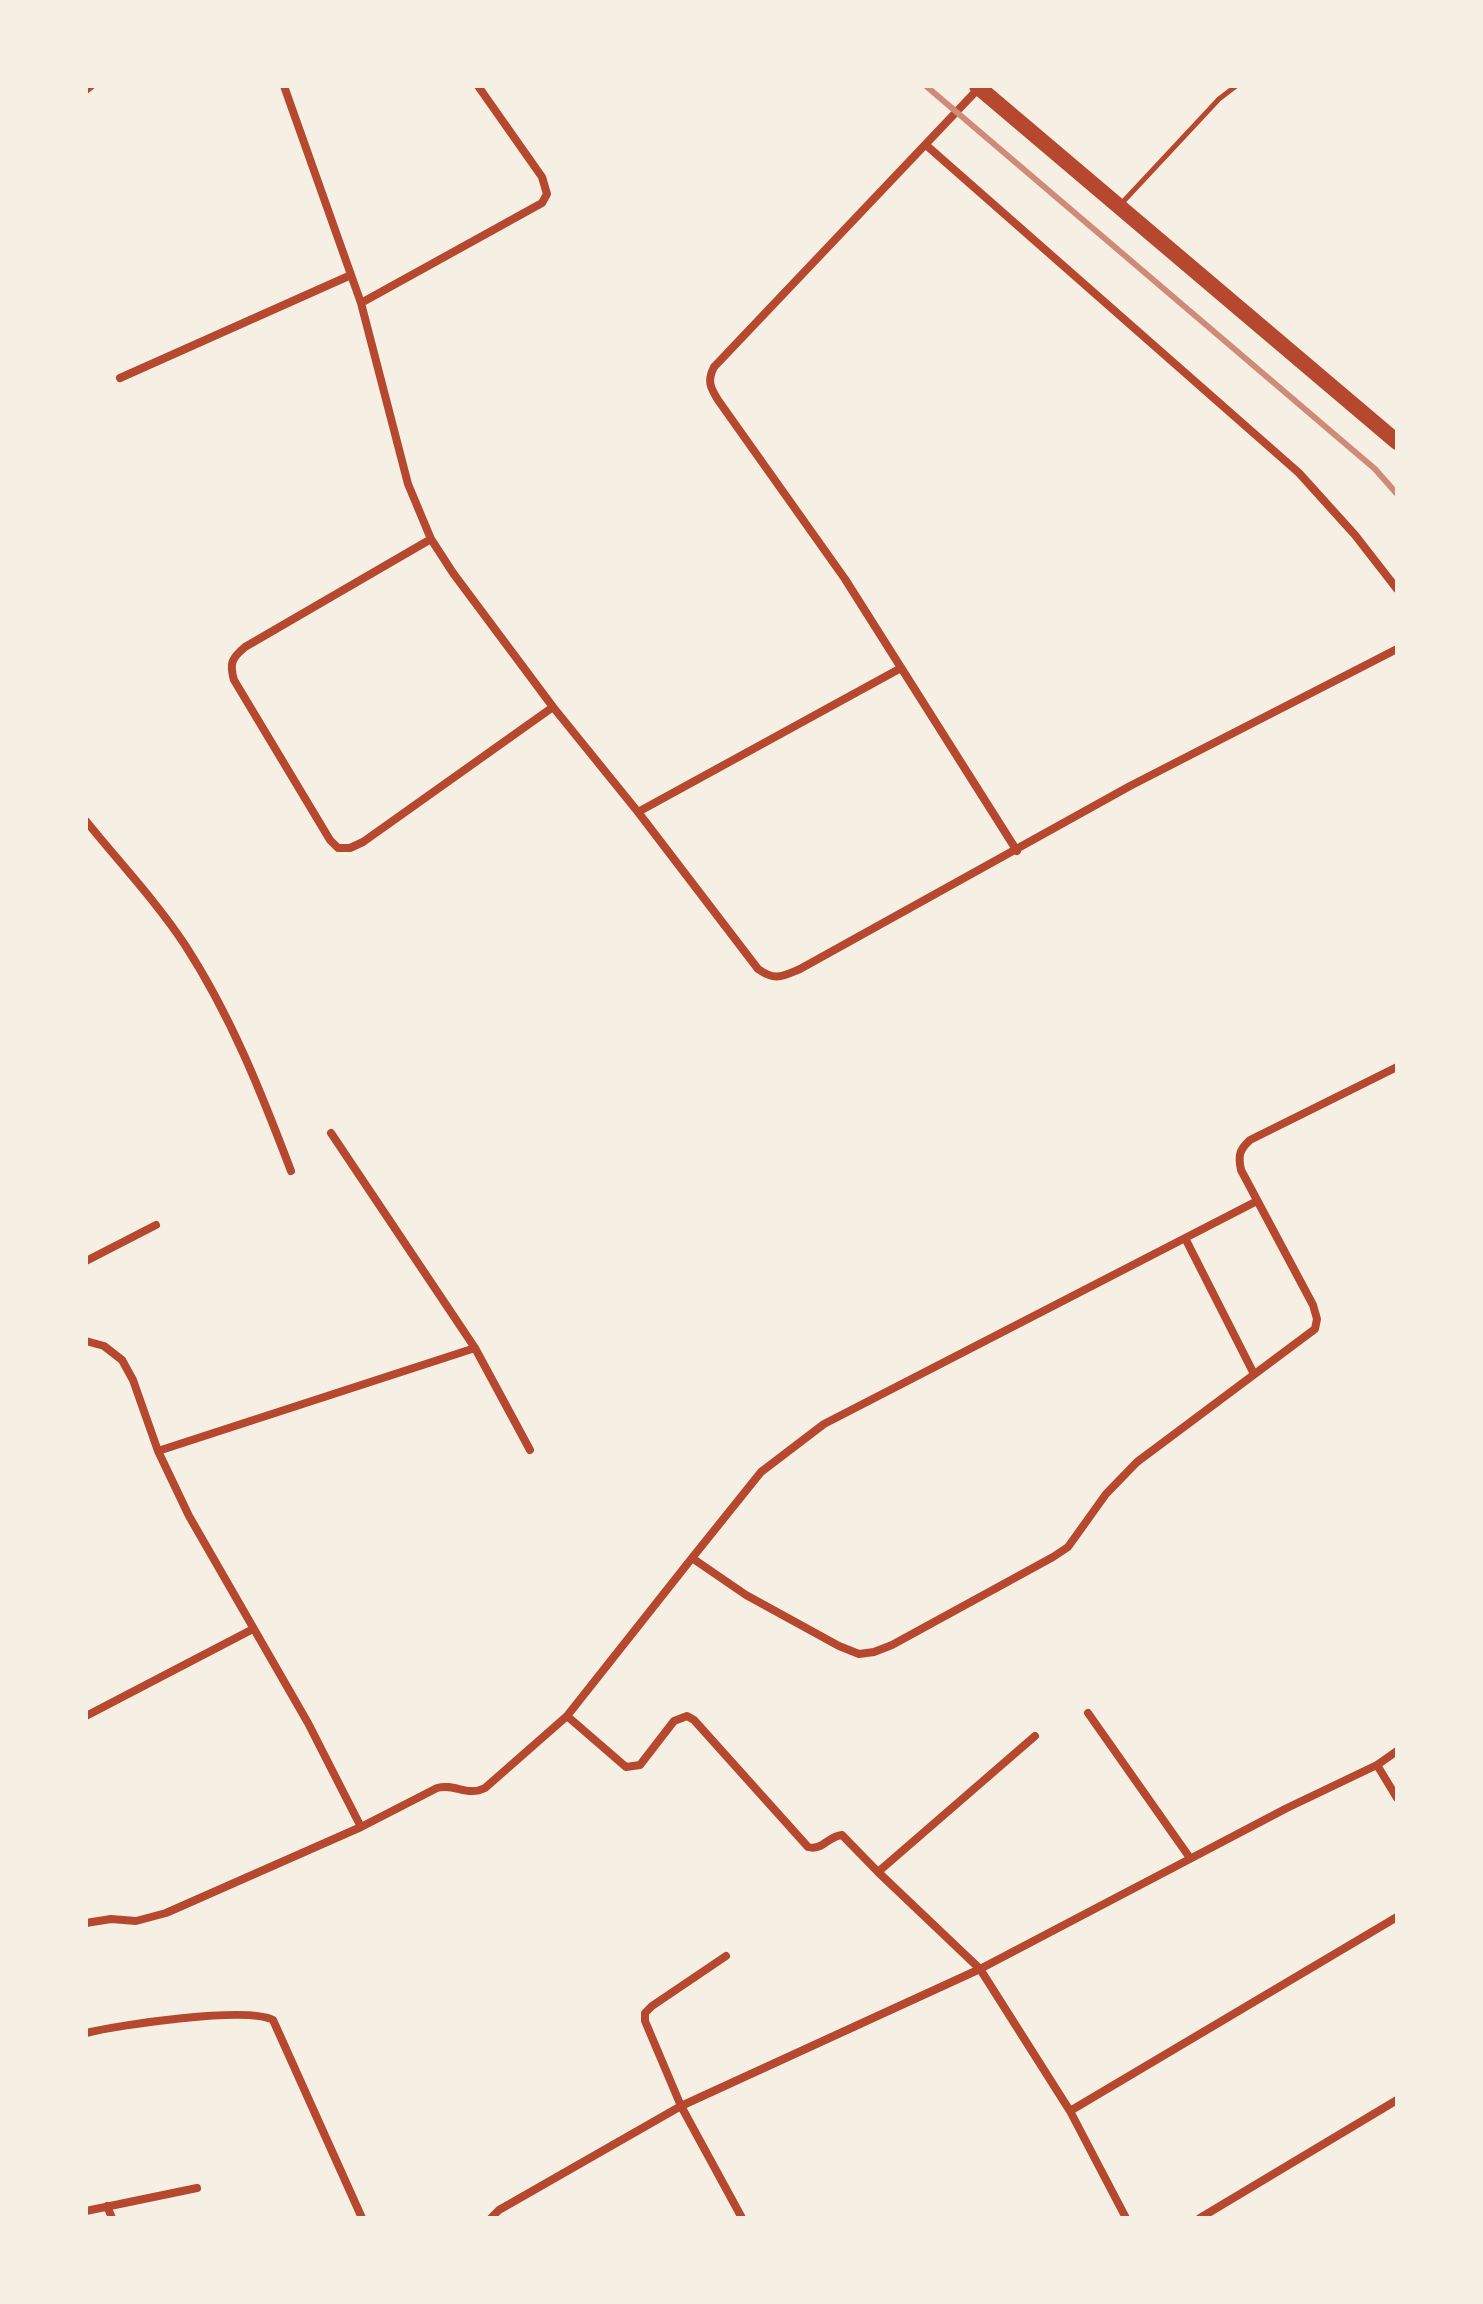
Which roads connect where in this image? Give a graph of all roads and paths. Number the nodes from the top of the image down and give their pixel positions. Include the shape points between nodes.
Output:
1 (91, 86) edge
2 (284, 86) edge
3 (478, 86) edge
4 (1236, 86) edge
5 (978, 87) edge
6 (86, 90) edge
7 (926, 145) junction
8 (1120, 206) junction
9 (351, 275) junction
10 (361, 303) junction
11 (120, 378) dead end
12 (1397, 442) edge
13 (431, 539) junction
14 (1397, 589) edge
15 (1397, 649) edge
16 (901, 668) junction
17 (553, 707) junction
18 (638, 812) junction
19 (86, 821) edge
20 (1017, 851) junction
21 (1397, 1067) edge
22 (331, 1133) dead end
23 (291, 1171) dead end
24 (1257, 1201) junction
25 (156, 1225) dead end
26 (1185, 1238) junction
27 (86, 1261) edge
28 (86, 1341) edge
29 (475, 1348) junction
30 (1254, 1374) junction
31 (530, 1450) dead end
32 (158, 1451) junction
33 (692, 1558) junction
34 (253, 1629) junction
35 (1088, 1713) dead end
36 (86, 1716) edge
37 (567, 1716) junction
38 (1035, 1736) dead end
39 (1397, 1751) edge
40 (1377, 1765) junction
41 (1397, 1798) edge
42 (361, 1827) junction
43 (1190, 1858) junction
44 (878, 1872) junction
45 (1397, 1917) edge
46 (86, 1923) edge
47 (726, 1956) dead end
48 (980, 1969) junction
49 (86, 2033) edge
50 (1397, 2100) edge
51 (681, 2106) junction
52 (1070, 2111) junction
53 (197, 2188) dead end
54 (107, 2206) junction
55 (86, 2211) edge
56 (112, 2218) edge
57 (362, 2218) edge
58 (491, 2218) edge
59 (742, 2218) edge
60 (1126, 2218) edge
61 (1200, 2218) edge

1 - 6 street
2 - 9 street
3 - 10 street via 542,177 547,194 542,203
4 - 8 lane
5 - 7 street
5 - 8 highway
7 - 14 street via 1299,473
7 - 16 street via 709,378 709,387
8 - 12 highway
9 - 10 street
9 - 11 street
10 - 13 street via 408,484
13 - 17 street
13 - 17 street via 232,657 234,680 330,840 338,848 363,842
15 - 20 street via 1130,786
16 - 18 street
16 - 20 street
17 - 18 street
18 - 20 street via 758,969 769,976 800,969
19 - 23 street via 202,973 251,1065
21 - 24 street via 1250,1140 1238,1158
22 - 29 street
24 - 26 street
24 - 30 street via 1317,1319 1305,1339
25 - 27 street
26 - 30 street
26 - 33 street via 824,1424 761,1472
28 - 32 street via 122,1360
29 - 31 street
29 - 32 street
30 - 33 street via 1125,1473 1068,1547 874,1652 859,1654 839,1646 746,1595
32 - 34 street
33 - 37 street
34 - 36 street
34 - 42 street
35 - 43 street
37 - 42 street via 485,1788 473,1793 437,1788
37 - 44 street via 633,1768 674,1721 687,1716 808,1847 822,1847 842,1835
38 - 44 street
39 - 40 street
40 - 41 street
40 - 43 street
42 - 46 street via 166,1913 136,1921
43 - 48 street
44 - 48 street
45 - 52 street
47 - 51 street via 645,2013
48 - 51 street
48 - 52 street
49 - 57 street via 255,2014 273,2020
50 - 61 street
51 - 58 street
51 - 59 street
52 - 60 street
53 - 54 street
54 - 55 street
54 - 56 street

